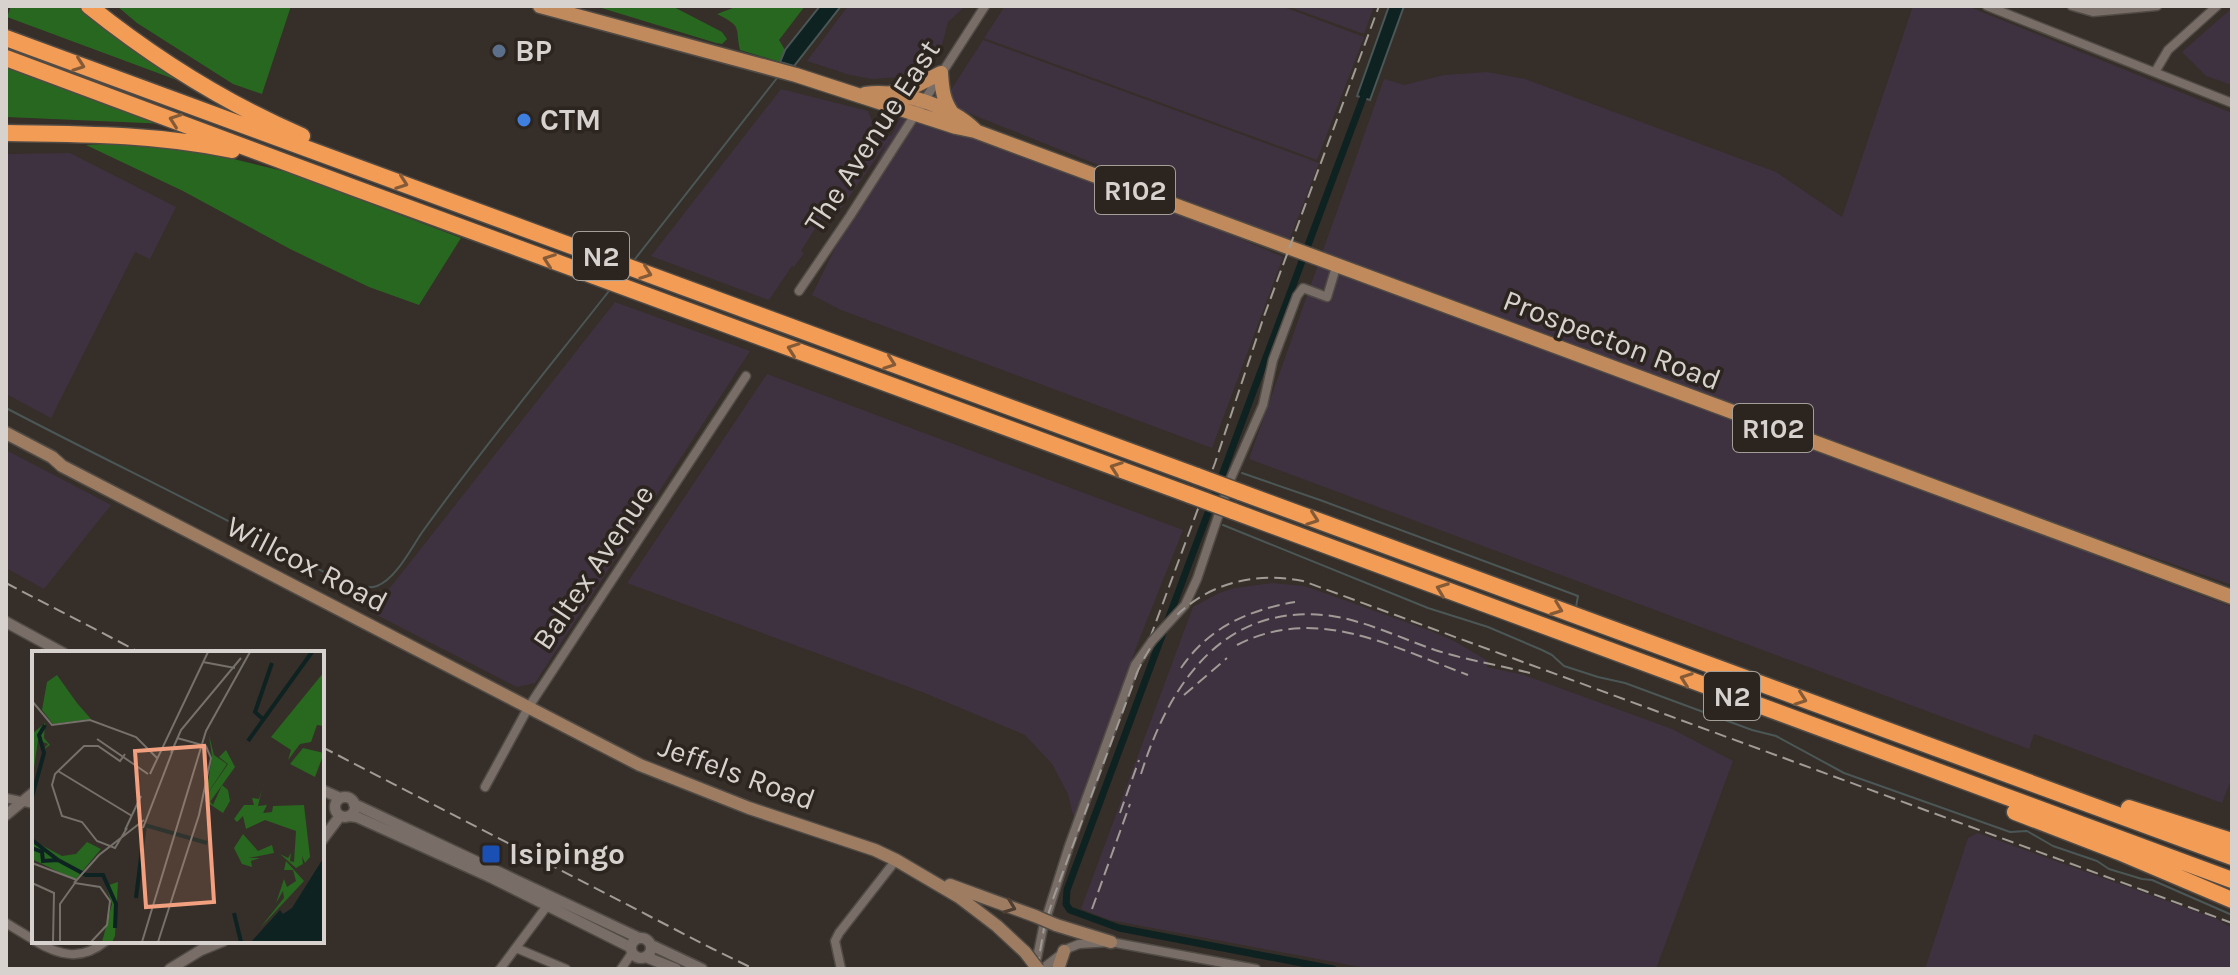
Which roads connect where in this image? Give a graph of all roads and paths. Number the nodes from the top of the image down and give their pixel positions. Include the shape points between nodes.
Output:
1 (89, 6) edge
2 (540, 6) edge
3 (985, 6) edge
4 (1987, 6) edge
5 (2072, 6) edge
6 (2157, 6) edge
7 (2217, 6) edge
8 (2130, 7) edge
9 (6, 38) edge
10 (6, 58) edge
11 (2155, 72) junction
12 (941, 73) junction
13 (888, 94) junction
14 (861, 95) junction
15 (2232, 103) edge
16 (920, 107) junction
17 (952, 113) junction
18 (975, 131) junction
19 (6, 133) edge
20 (281, 160) junction
21 (369, 171) junction
22 (1337, 264) junction
23 (799, 291) dead end
24 (746, 376) dead end
25 (6, 433) edge
26 (6, 442) edge
27 (62, 466) junction
28 (2232, 597) edge
29 (6, 622) edge
30 (59, 651) edge
31 (528, 708) junction
32 (1779, 714) junction
33 (1959, 757) junction
34 (485, 787) dead end
35 (324, 791) edge
36 (6, 798) edge
37 (340, 798) junction
38 (29, 802) edge
39 (324, 803) edge
40 (354, 804) junction
41 (342, 814) junction
42 (6, 815) edge
43 (324, 837) edge
44 (2232, 841) edge
45 (2232, 857) edge
46 (896, 860) junction
47 (931, 879) junction
48 (2232, 880) edge
49 (2232, 900) edge
50 (547, 906) junction
51 (6, 923) edge
52 (639, 938) junction
53 (32, 939) edge
54 (1111, 942) junction
55 (38, 943) edge
56 (103, 943) edge
57 (218, 943) edge
58 (651, 945) junction
59 (516, 948) junction
60 (631, 950) junction
61 (1064, 951) joint
62 (646, 957) junction
63 (671, 968) edge
64 (1044, 968) edge
65 (170, 969) edge
66 (500, 969) edge
67 (566, 969) edge
68 (621, 969) edge
69 (702, 969) edge
70 (841, 969) edge
71 (1256, 969) edge

1 - 21 highway via 224,98 364,162
2 - 14 main road, R102
3 - 12 street, The Avenue East
4 - 11 street
5 - 8 street via 2093,12
6 - 8 street
7 - 11 street via 2168,50
9 -> 21 highway, N2
20 -> 10 highway, N2
11 - 15 street
12 - 13 main road
12 - 16 street, The Avenue East
12 - 17 main road via 945,103
13 - 14 main road, R102
13 - 16 main road, R102
14 - 16 main road, R102
16 - 17 main road, R102
16 - 18 main road, R102
16 - 23 street, The Avenue East
17 - 18 main road, R102
18 - 22 main road, Prospecton Road / R102
19 - 20 highway via 162,138
32 -> 20 highway, N2, bridge
21 -> 33 highway, N2, bridge
22 - 28 main road, Prospecton Road / R102
22 - 64 street, bridge via 1327,297 1299,291 1273,360 1263,405 1231,478 1197,579 1185,605 1135,665 1043,928
24 - 31 street, Baltex Avenue
25 - 27 main road, Willcox Road
26 - 27 main road, Willcox Road
27 - 31 main road, Willcox Road
29 - 30 street
31 - 34 street, Baltex Avenue
31 - 46 main road, Jeffels Road via 652,770
32 - 48 highway, N2
32 - 49 highway via 1794,726
33 - 44 highway
33 - 45 highway, N2
35 - 37 street
36 - 38 street
37 - 40 street
37 - 41 street via 335,803
38 - 42 street
39 - 41 street
40 - 41 street via 354,811
40 - 52 street
41 - 43 street
41 - 50 street
46 - 47 main road, Jeffels Road
46 - 70 street via 835,941
47 -> 54 main road, bridge
47 - 64 main road, bridge
50 - 59 street
50 - 60 street
51 - 53 street
52 - 58 street
52 - 60 street
54 - 61 street via 1079,944
54 - 71 street
55 - 56 street via 70,955
57 - 65 street
58 - 62 street
58 - 69 street
59 - 66 street
59 - 67 street
60 - 62 street
60 - 68 street
61 - 64 main road
62 - 63 street

